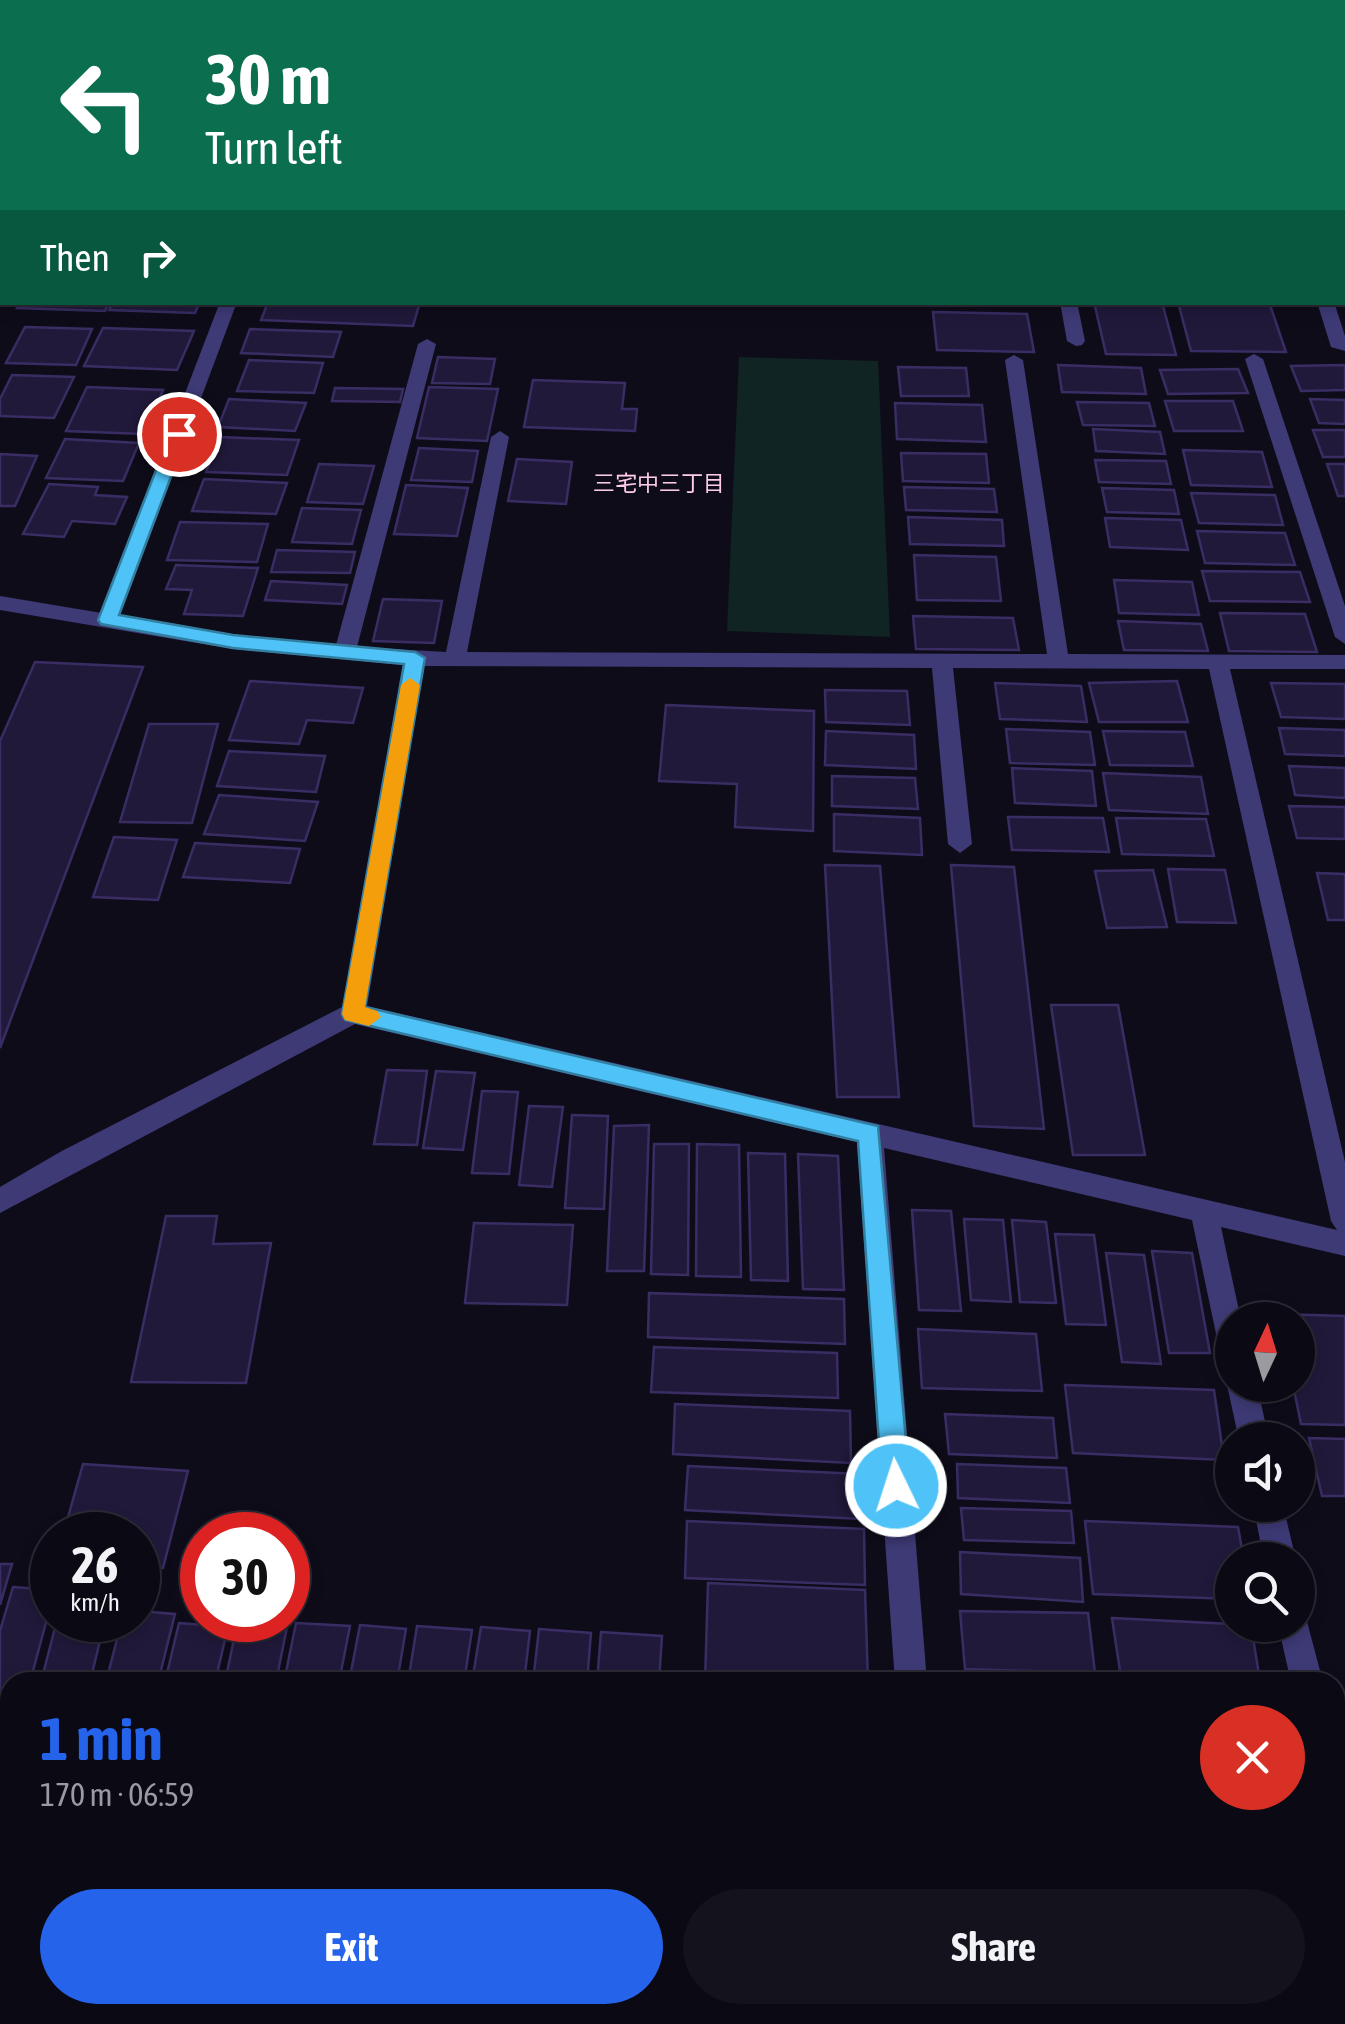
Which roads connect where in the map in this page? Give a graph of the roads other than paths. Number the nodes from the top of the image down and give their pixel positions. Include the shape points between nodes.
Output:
1 (229, 305) edge
2 (1069, 305) edge
3 (1326, 305) edge
4 (1076, 341) dead end
5 (427, 344) dead end
6 (1340, 347) dead end
7 (1254, 359) dead end
8 (1014, 360) dead end
9 (500, 437) dead end
10 (0, 603) edge
11 (108, 620) junction
12 (1345, 637) edge
13 (345, 652) junction
14 (415, 658) junction
15 (455, 659) junction
16 (942, 660) junction
17 (1059, 661) junction
18 (1218, 662) junction
19 (1345, 662) edge
20 (960, 844) dead end
21 (353, 1014) junction
22 (870, 1133) junction
23 (0, 1201) edge
24 (1204, 1211) junction
25 (1345, 1222) edge
26 (1345, 1244) edge
27 (1223, 1302) edge
28 (1298, 1642) edge
29 (910, 1672) edge
30 (1305, 1672) edge

1 - 11 street
2 - 4 street
3 - 6 street
5 - 13 street
7 - 12 street
8 - 17 street
9 - 15 street
10 - 11 street
11 - 13 street via 233,642
13 - 14 street
14 - 15 street
14 - 21 street
15 - 16 street
16 - 17 street
16 - 20 street
17 - 18 street
18 - 19 street
18 - 25 street
21 - 22 street
21 - 23 street
22 - 24 street
22 - 29 street
24 - 26 street
24 - 27 street
28 - 30 street

